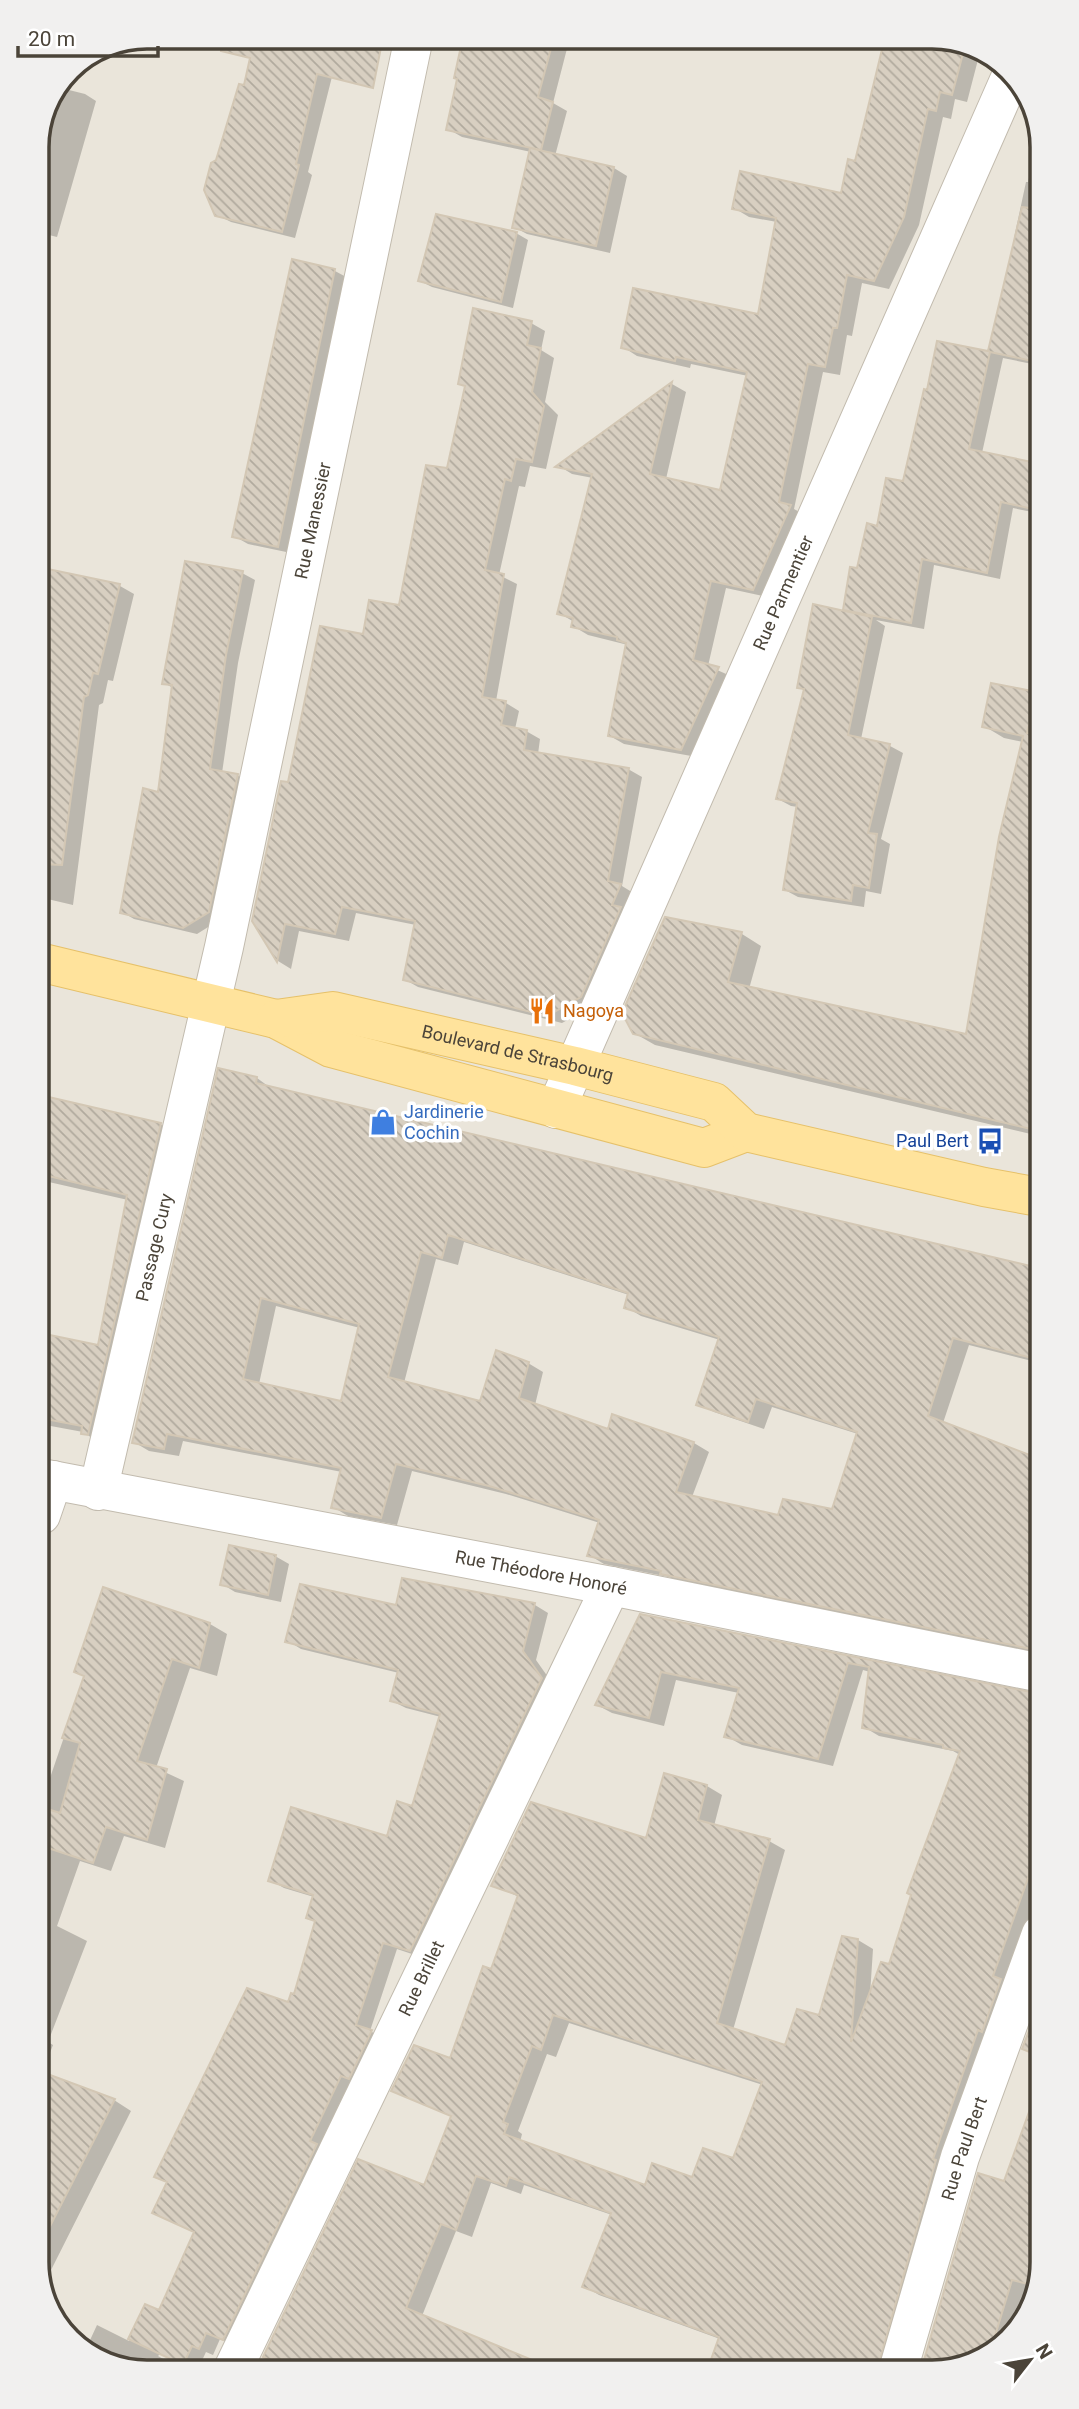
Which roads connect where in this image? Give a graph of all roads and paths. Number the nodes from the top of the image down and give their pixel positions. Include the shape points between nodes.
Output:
1 (411, 49) edge
2 (1007, 84) edge
3 (49, 964) edge
4 (211, 1003) junction
5 (276, 1019) junction
6 (575, 1066) junction
7 (556, 1110) junction
8 (746, 1132) junction
9 (1030, 1195) edge
10 (49, 1479) edge
11 (99, 1490) junction
12 (611, 1586) junction
13 (1030, 1671) edge
14 (1030, 1964) edge
15 (237, 2360) edge
16 (901, 2360) edge

1 - 4 street, Rue Manessier
2 - 6 street, Rue Parmentier
3 - 4 main road, Boulevard de Strasbourg
4 - 5 main road, Boulevard de Strasbourg
4 - 11 street, Passage Cury
5 - 6 main road, Boulevard de Strasbourg via 333,1011
5 - 7 main road, Boulevard de Strasbourg via 331,1048
6 - 7 street, Rue Parmentier
6 - 8 main road, Boulevard de Strasbourg via 714,1102
7 - 8 main road, Boulevard de Strasbourg via 704,1148
8 - 9 main road
10 - 11 street, Rue Théodore Honoré
11 - 12 street, Rue Théodore Honoré
12 - 13 street, Rue Théodore Honoré
12 - 15 street, Rue Brillet
14 - 16 street, Rue Paul Bert via 960,2157

